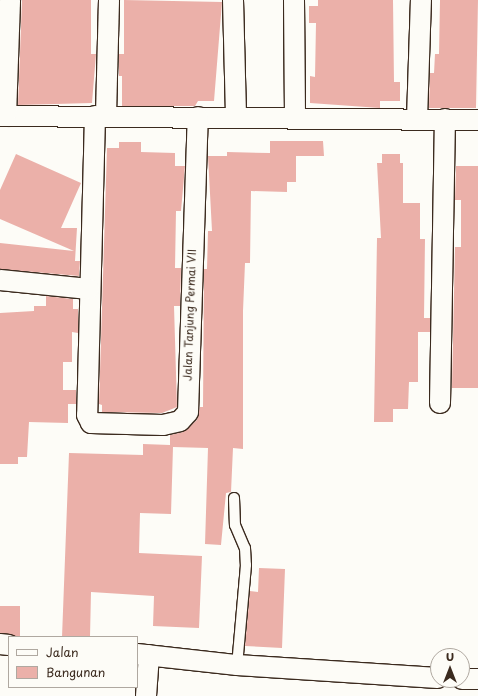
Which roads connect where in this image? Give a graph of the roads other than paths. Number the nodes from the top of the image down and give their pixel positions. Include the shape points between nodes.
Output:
1 (10, 0) edge
2 (109, 0) edge
3 (233, 0) edge
4 (294, 0) edge
5 (422, 0) edge
6 (3, 116) edge
7 (101, 116) junction
8 (198, 117) junction
9 (236, 118) junction
10 (295, 118) junction
11 (417, 118) junction
12 (445, 119) junction
13 (478, 120) edge
14 (0, 280) edge
15 (90, 289) junction
16 (440, 403) dead end
17 (234, 498) dead end
18 (143, 654) edge
19 (237, 665) junction
20 (430, 677) edge
21 (146, 696) edge

1 - 6 street
2 - 7 street
3 - 9 street
4 - 10 street
5 - 11 street
6 - 7 street
7 - 8 street
7 - 15 street
8 - 9 street
8 - 15 street, Jalan Tanjung Permai VII via 188,412 180,421 163,425 91,423 86,408
9 - 10 street
10 - 11 street
11 - 12 street
12 - 13 street
12 - 16 street
14 - 15 street
17 - 19 lane via 235,525 244,548 246,565
18 - 19 street
18 - 21 street
19 - 20 street

